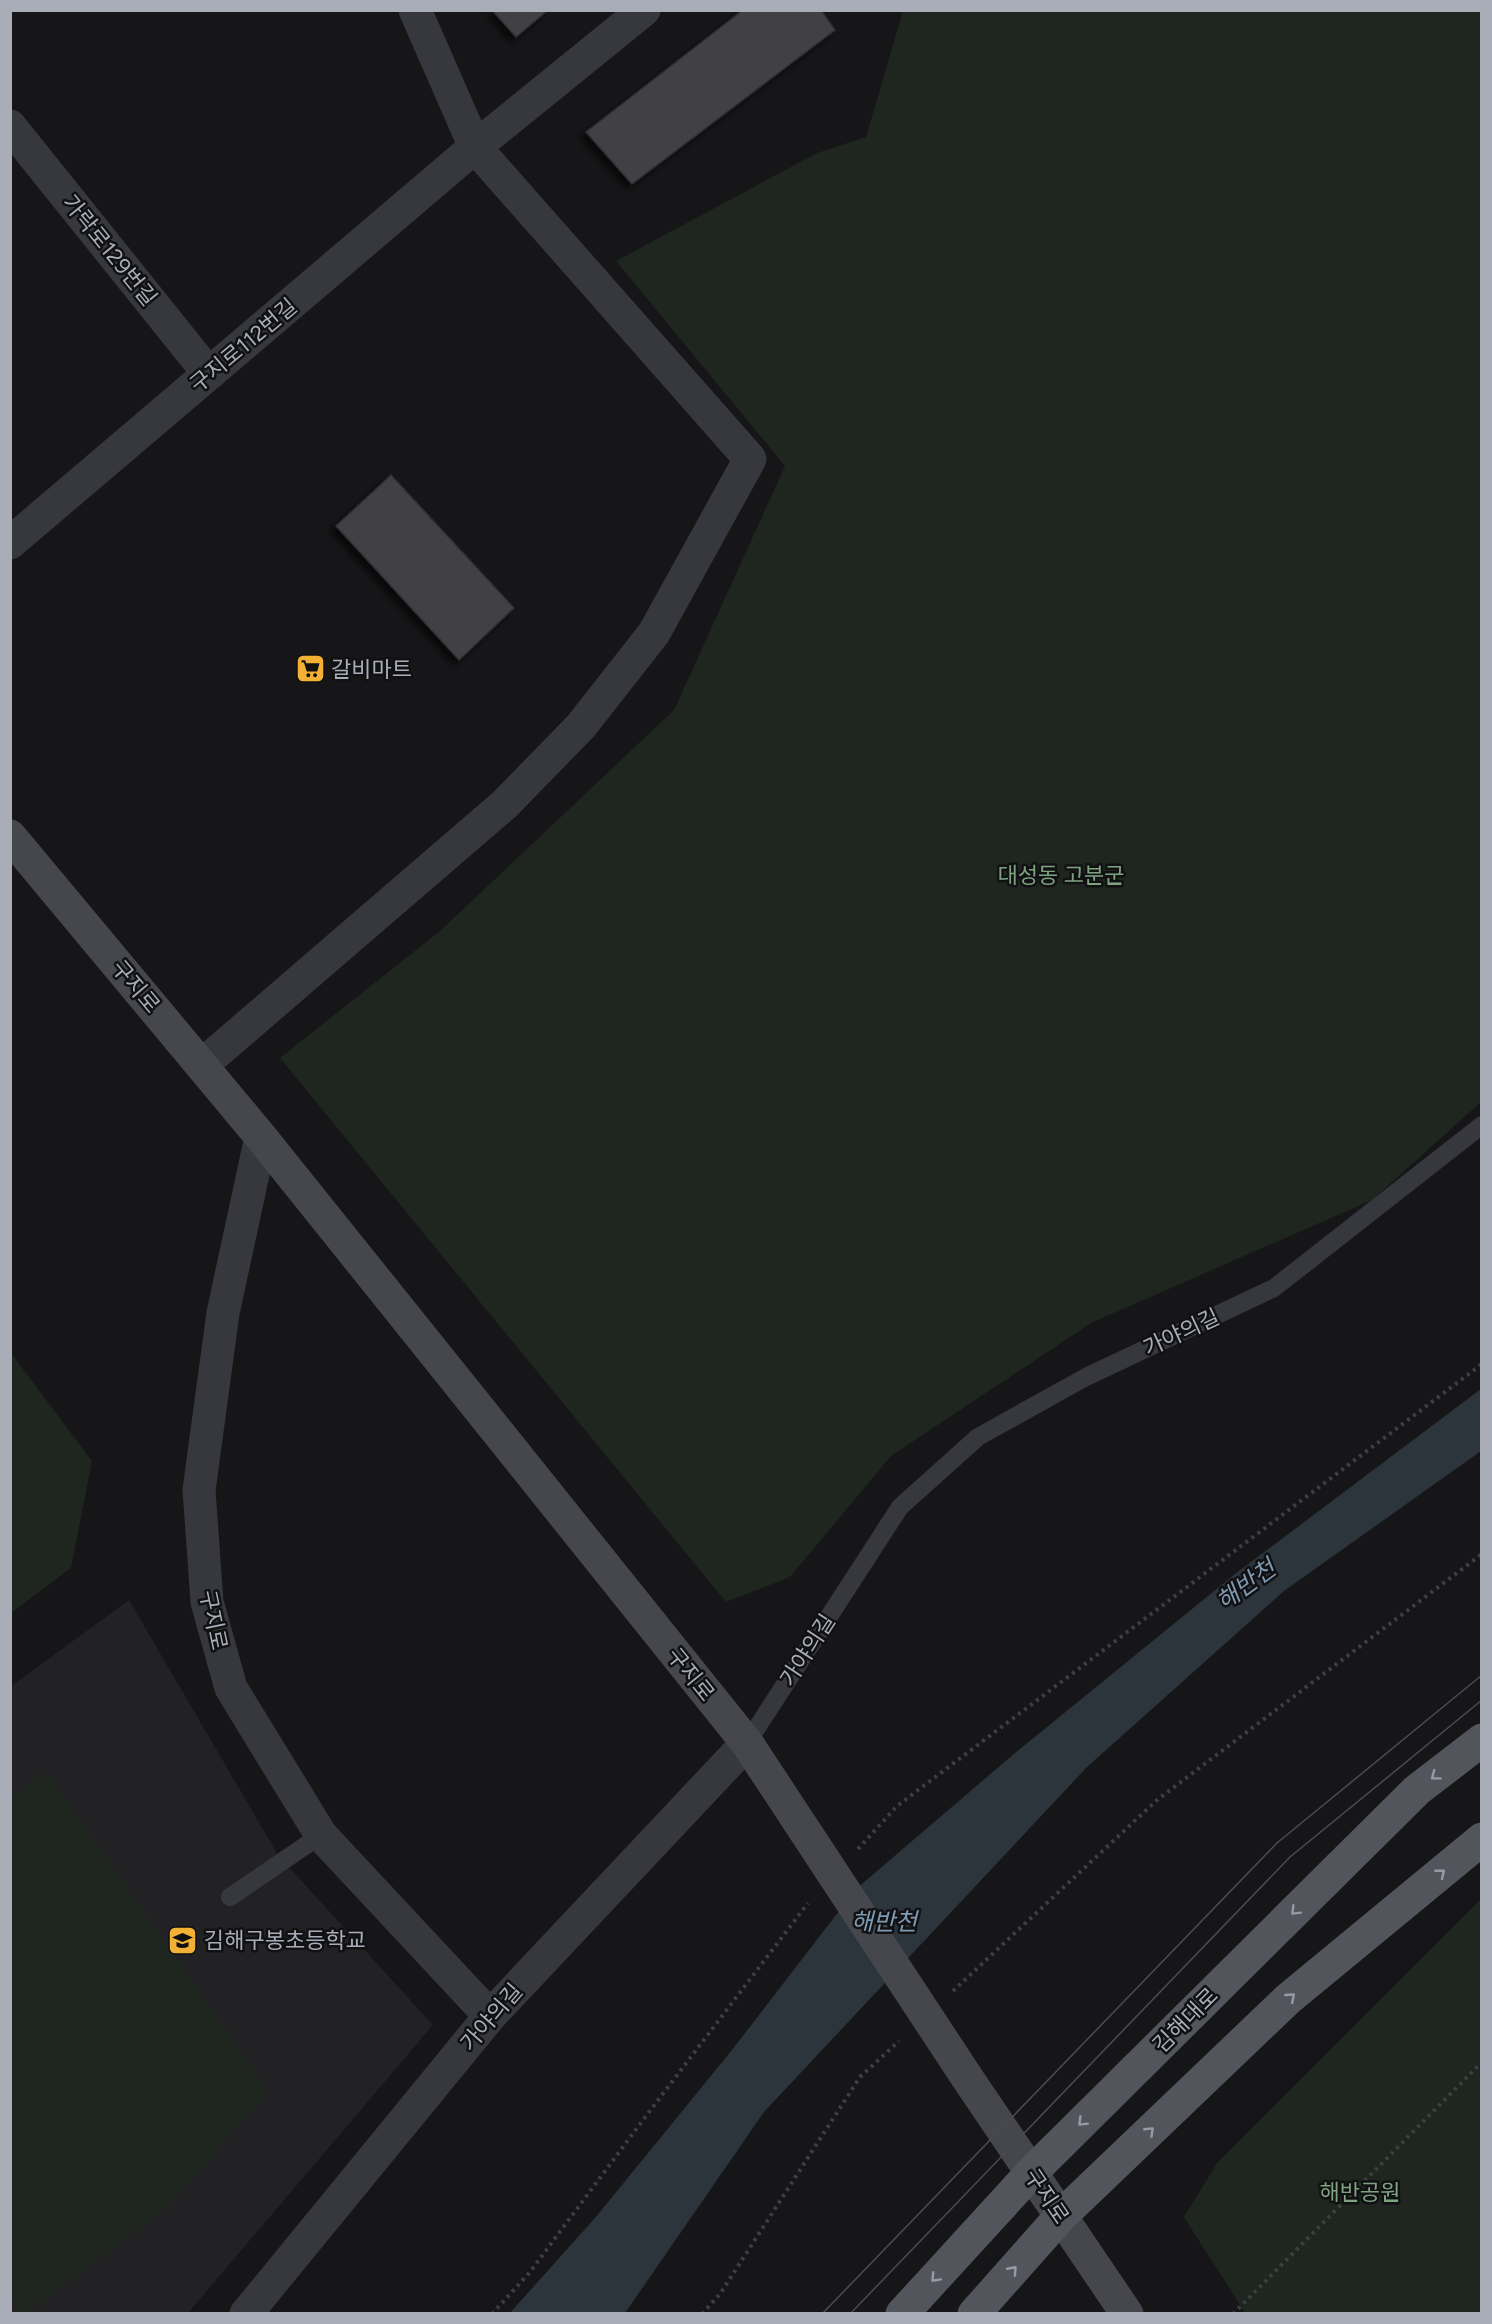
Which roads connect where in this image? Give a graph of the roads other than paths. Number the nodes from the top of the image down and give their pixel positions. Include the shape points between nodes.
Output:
1 (415, 10) edge
2 (644, 10) edge
3 (10, 126) edge
4 (475, 147) junction
5 (209, 374) junction
6 (10, 543) edge
7 (10, 836) edge
8 (202, 1065) junction
9 (1482, 1125) edge
10 (261, 1137) junction
11 (1482, 1740) edge
12 (747, 1743) junction
13 (321, 1835) junction
14 (1482, 1839) edge
15 (230, 1897) dead end
16 (490, 2016) junction
17 (1031, 2173) junction
18 (1061, 2216) junction
19 (246, 2313) edge
20 (902, 2313) edge
21 (974, 2313) edge
22 (1127, 2313) edge

1 - 4 street
2 - 4 street, 구지로112번길
3 - 5 street, 가락로129번길
4 - 5 street, 구지로112번길
4 - 8 street via 750,459 654,633 581,726 505,804
5 - 6 street, 구지로112번길
7 - 8 main road, 구지로
8 - 10 main road, 구지로
9 - 12 lane, 가야의길 via 1274,1288 1086,1377 978,1437 900,1507
10 - 12 main road, 구지로
10 - 13 street, 구지로 via 223,1313 199,1490 207,1602 231,1688
11 -> 17 main road, 김해대로 via 1417,1790
12 - 16 street, 가야의길
12 - 17 main road, 구지로
13 - 15 lane
13 - 16 street, 구지로
18 -> 14 main road via 1288,1999
16 - 19 street, 가야의길
17 - 18 main road, 구지로
17 -> 20 main road, 김해대로
21 -> 18 main road
18 - 22 main road, 구지로

